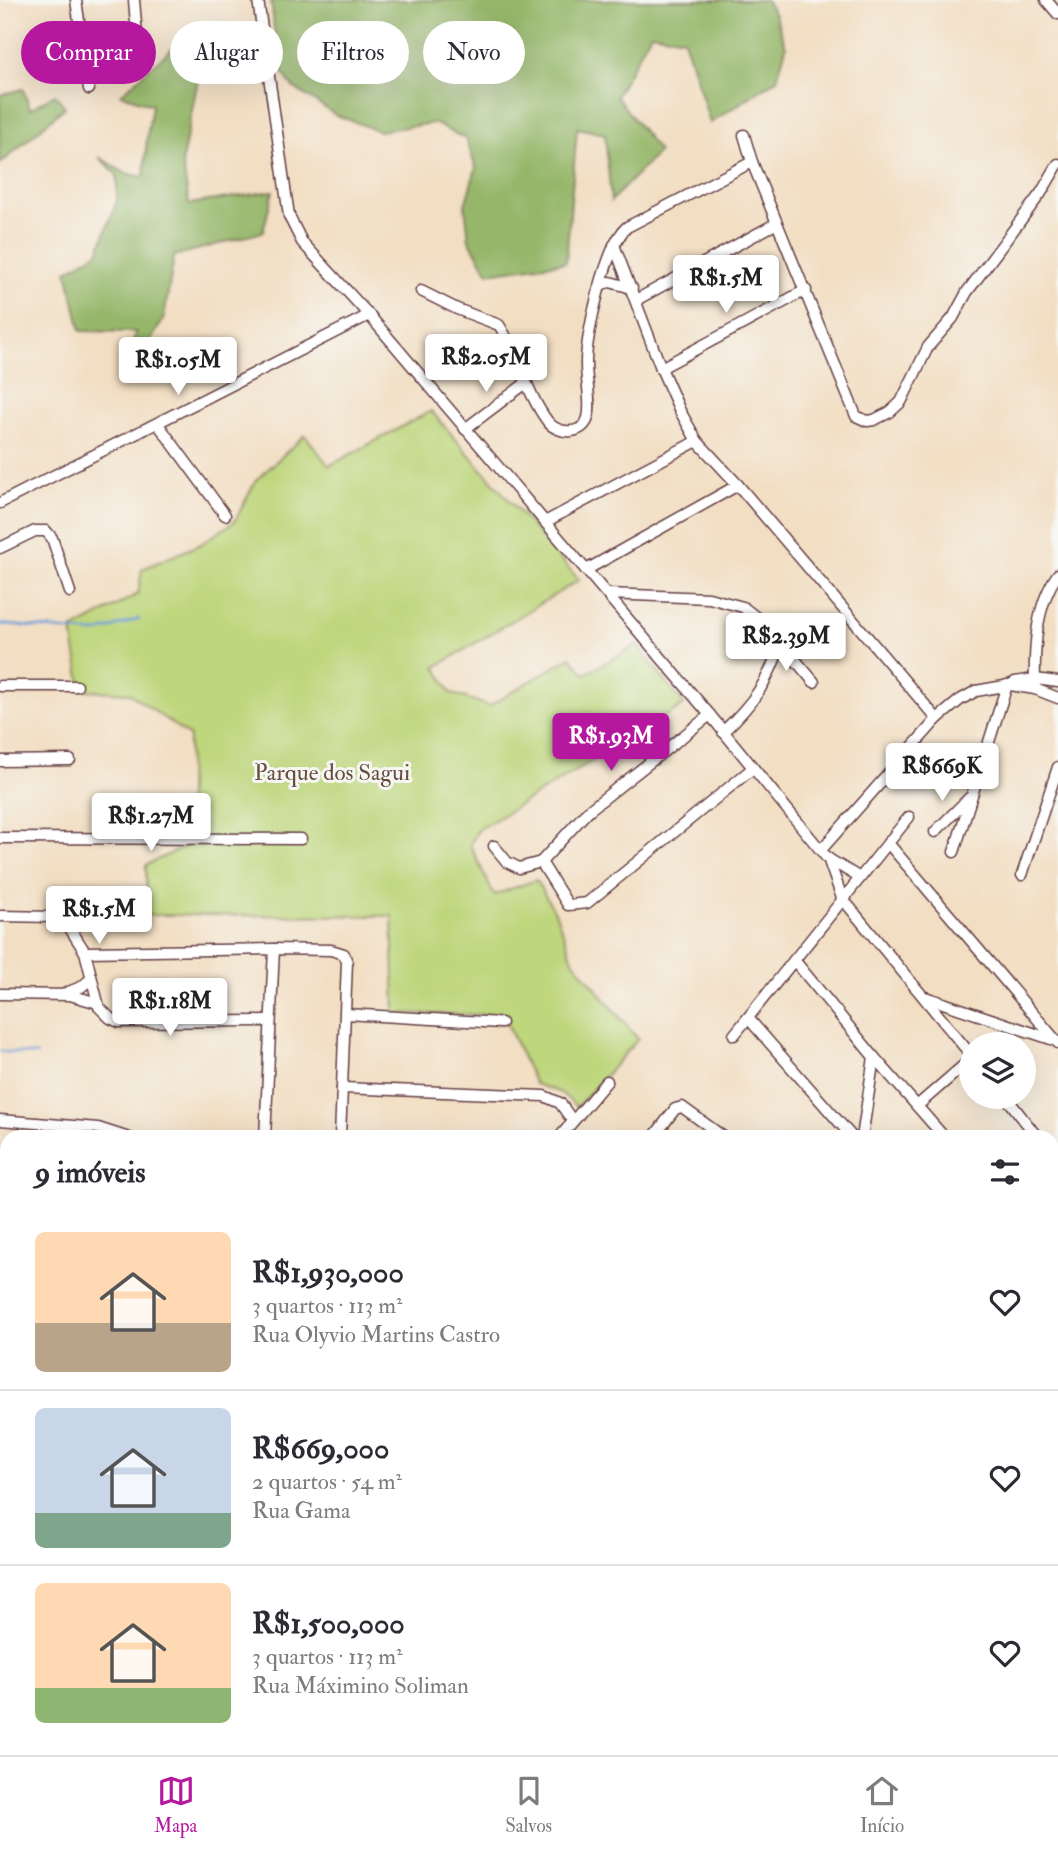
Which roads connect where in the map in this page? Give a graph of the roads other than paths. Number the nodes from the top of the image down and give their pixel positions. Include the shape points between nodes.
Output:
1 (76, 0) edge
2 (134, 0) edge
3 (258, 0) edge
4 (1046, 0) edge
5 (1058, 14) edge
6 (136, 21) edge
7 (89, 89) dead end
8 (744, 135) dead end
9 (752, 162) junction
10 (1058, 164) edge
11 (777, 223) junction
12 (614, 245) junction
13 (601, 284) junction
14 (632, 288) junction
15 (806, 290) junction
16 (421, 291) dead end
17 (636, 300) junction
18 (369, 316) junction
19 (661, 368) junction
20 (526, 383) junction
21 (158, 424) junction
22 (465, 429) junction
23 (697, 441) junction
24 (738, 485) junction
25 (0, 503) edge
26 (225, 515) dead end
27 (545, 522) junction
28 (0, 548) edge
29 (586, 570) junction
30 (1058, 574) edge
31 (70, 592) dead end
32 (607, 594) junction
33 (781, 643) junction
34 (814, 682) dead end
35 (1058, 682) edge
36 (1035, 684) junction
37 (1008, 685) junction
38 (0, 686) edge
39 (77, 686) dead end
40 (1058, 698) edge
41 (710, 715) junction
42 (937, 719) junction
43 (723, 732) junction
44 (70, 760) dead end
45 (0, 761) edge
46 (1058, 767) edge
47 (753, 768) junction
48 (971, 795) junction
49 (909, 817) dead end
50 (935, 832) dead end
51 (0, 838) edge
52 (301, 839) dead end
53 (888, 843) junction
54 (494, 846) dead end
55 (954, 852) dead end
56 (824, 854) junction
57 (541, 862) junction
58 (1022, 875) dead end
59 (860, 878) junction
60 (842, 898) junction
61 (0, 916) edge
62 (274, 949) junction
63 (85, 953) junction
64 (794, 960) junction
65 (91, 979) junction
66 (0, 994) edge
67 (62, 995) junction
68 (925, 996) junction
69 (98, 1003) junction
70 (346, 1014) junction
71 (748, 1018) junction
72 (270, 1021) junction
73 (501, 1023) dead end
74 (734, 1035) dead end
75 (959, 1041) edge
76 (1057, 1042) edge
77 (874, 1057) junction
78 (959, 1068) edge
79 (607, 1081) dead end
80 (342, 1088) junction
81 (917, 1105) junction
82 (1015, 1109) edge
83 (0, 1120) edge
84 (572, 1120) junction
85 (75, 1130) edge
86 (265, 1130) edge
87 (340, 1130) edge
88 (565, 1130) edge
89 (659, 1130) edge
90 (713, 1130) edge
91 (846, 1130) edge
92 (863, 1130) edge
93 (938, 1130) edge
94 (1032, 1130) edge

1 - 7 street
2 - 6 street
3 - 18 street via 289,216 302,242
4 - 5 street
8 - 9 street
9 - 11 street
9 - 12 street via 627,227
10 - 15 street via 953,318 928,346 901,402 874,421 856,416
11 - 15 street
11 - 17 street
12 - 13 street
12 - 14 street
13 - 14 street
13 - 20 street via 587,348 588,417 582,428 563,431 552,426
14 - 17 street
15 - 19 street
16 - 20 street via 499,325
17 - 19 street
18 - 21 street
18 - 22 street
19 - 23 street
20 - 22 street
21 - 25 street
21 - 26 street
22 - 27 street
23 - 24 street
23 - 27 street
24 - 29 street
24 - 42 street
27 - 29 street
28 - 31 street via 35,531 49,533
29 - 32 street
30 - 36 street via 1041,606
32 - 33 street via 725,601 753,614
32 - 41 street
33 - 34 street
33 - 43 street via 757,698
35 - 36 street
36 - 37 street
36 - 40 street
37 - 42 street via 976,691
37 - 48 street
38 - 39 street
41 - 43 street
41 - 57 street via 588,811
42 - 56 street
43 - 47 street
44 - 45 street
46 - 58 street
47 - 56 street
47 - 57 street via 596,897 578,905 568,904
48 - 50 street
48 - 55 street
49 - 53 street
51 - 52 street
53 - 59 street
53 - 76 street
54 - 57 street via 519,869
56 - 59 street
56 - 60 street
59 - 60 street
60 - 64 street
60 - 68 street
61 - 63 street via 60,918 71,926
62 - 63 street
62 - 70 street via 344,954
62 - 72 street
63 - 65 street
64 - 71 street
64 - 77 street
65 - 67 street
65 - 69 street
66 - 67 street
67 - 69 street
68 - 75 street
68 - 76 street
69 - 72 street via 110,1018 127,1024
70 - 73 street
70 - 80 street
71 - 74 street
71 - 91 street
72 - 86 street
77 - 81 street
77 - 92 street
78 - 81 street
79 - 84 street
80 - 84 street via 544,1096 560,1103
80 - 87 street
81 - 93 street
82 - 94 street
83 - 85 street
84 - 88 street
89 - 90 street via 675,1109 682,1107

